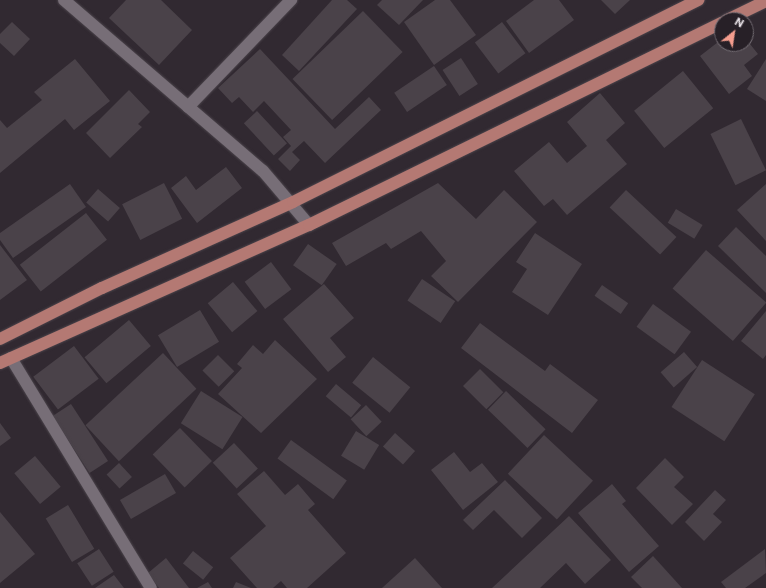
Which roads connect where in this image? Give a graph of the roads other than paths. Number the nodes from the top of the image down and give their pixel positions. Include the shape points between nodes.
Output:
1 (64, 0) edge
2 (290, 0) edge
3 (699, 0) edge
4 (766, 1) edge
5 (743, 12) edge
6 (714, 27) edge
7 (188, 107) junction
8 (293, 202) junction
9 (310, 225) junction
10 (0, 339) edge
11 (5, 360) edge
12 (151, 588) edge

1 - 7 street
2 - 7 street
3 - 8 main road
4 - 5 main road
6 - 9 main road
7 - 8 street via 228,139
8 - 9 street
8 - 10 main road via 102,288
9 - 11 main road
11 - 12 street

